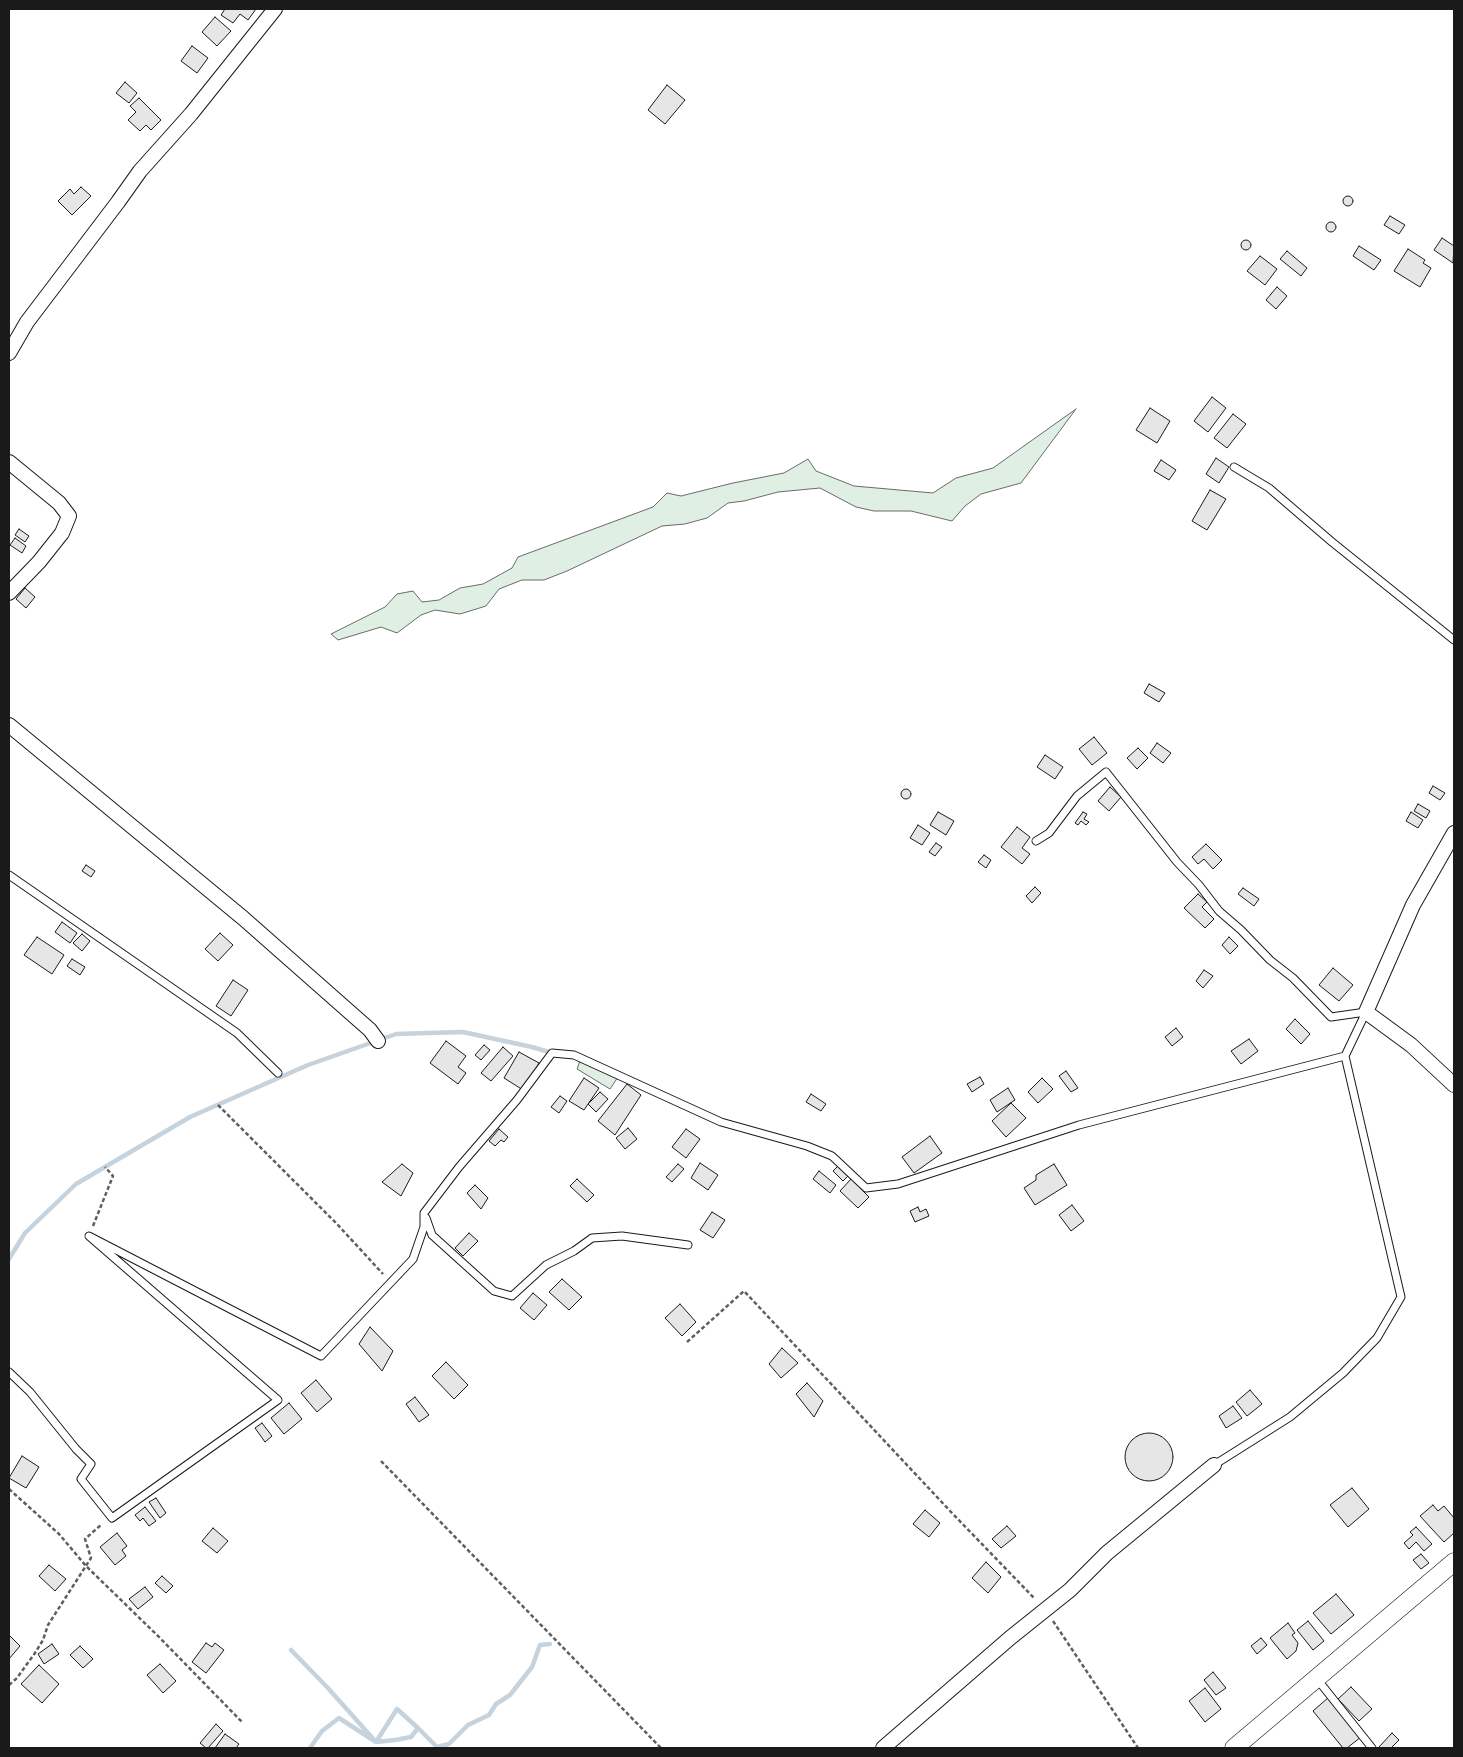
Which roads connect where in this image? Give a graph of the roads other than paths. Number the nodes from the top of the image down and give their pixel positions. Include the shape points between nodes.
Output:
1 (275, 9) edge
2 (9, 354) edge
3 (9, 462) edge
4 (1234, 467) dead end
5 (9, 593) edge
6 (1454, 640) edge
7 (9, 725) edge
8 (1454, 833) edge
9 (1036, 841) dead end
10 (9, 875) edge
11 (1366, 1012) junction
12 (378, 1041) dead end
13 (1344, 1056) junction
14 (278, 1073) dead end
15 (1454, 1085) edge
16 (424, 1212) junction
17 (688, 1245) dead end
18 (9, 1372) edge
19 (1214, 1465) joint
20 (1454, 1562) edge
21 (1316, 1678) junction
22 (883, 1748) edge
23 (1234, 1748) edge
24 (1372, 1748) edge

1 - 2 street via 191,114 140,171 27,322
3 - 5 street via 59,503 69,516 62,533
4 - 6 lane via 1269,488
7 - 12 street via 243,918 370,1030
8 - 11 street via 1413,905
9 - 11 lane via 1049,833 1077,796 1106,772 1219,912 1331,1017
10 - 14 lane via 237,1032
11 - 13 lane
11 - 15 street via 1411,1045
13 - 16 lane via 1079,1125 898,1184 866,1188 832,1156 721,1122 574,1055 552,1053
13 - 19 lane via 1401,1297 1377,1338 1343,1373 1290,1417
16 - 17 lane via 432,1235 494,1292 512,1296 546,1265 592,1238 622,1236
16 - 18 lane via 424,1227 413,1259 321,1356 89,1236 278,1400 112,1518 81,1479 91,1464
19 - 22 street via 1107,1553 1070,1590
20 - 21 street
21 - 23 street
21 - 24 lane

